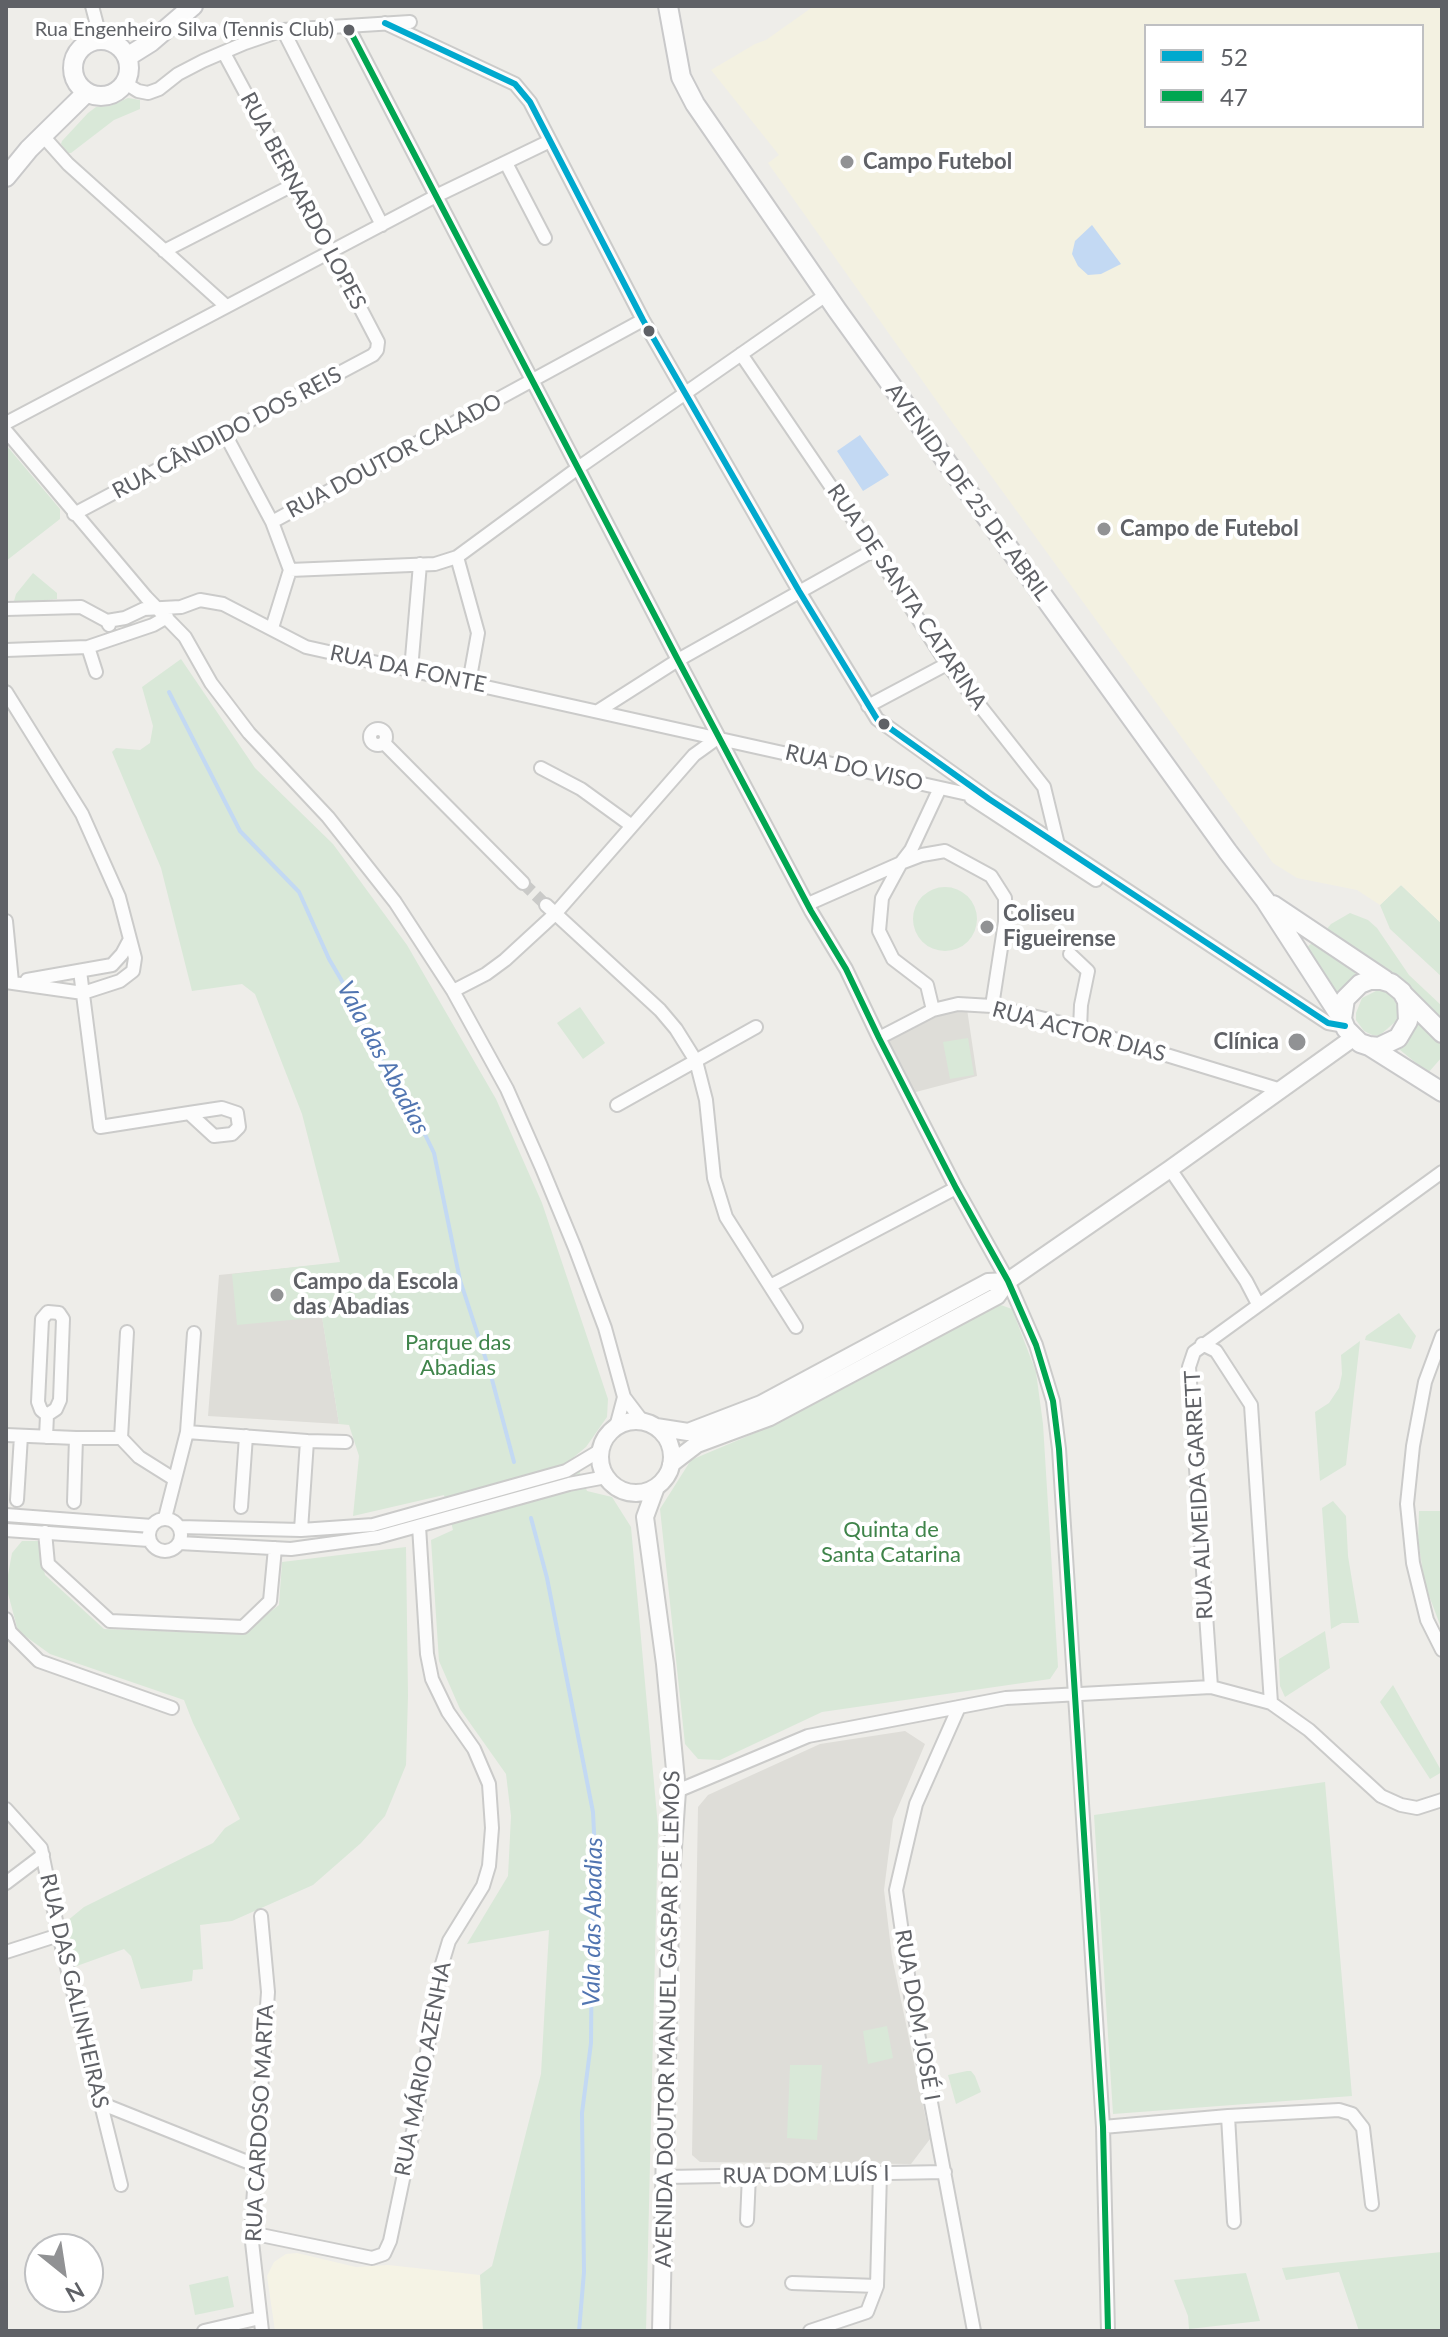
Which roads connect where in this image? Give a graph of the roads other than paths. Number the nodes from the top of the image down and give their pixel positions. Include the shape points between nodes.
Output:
1 (92, 6) edge
2 (193, 6) edge
3 (668, 6) edge
4 (410, 22) dead end
5 (385, 23) junction
6 (348, 27) junction
7 (283, 30) junction
8 (101, 40) junction
9 (224, 53) junction
10 (127, 57) junction
11 (125, 83) junction
12 (86, 93) junction
13 (43, 136) junction
14 (550, 141) junction
15 (29, 149) junction
16 (506, 163) junction
17 (6, 166) edge
18 (6, 177) edge
19 (295, 184) junction
20 (436, 196) junction
21 (382, 225) junction
22 (545, 238) dead end
23 (164, 251) junction
24 (331, 252) junction
25 (826, 295) junction
26 (226, 306) junction
27 (643, 320) junction
28 (377, 350) joint
29 (741, 354) junction
30 (532, 381) junction
31 (684, 394) junction
32 (6, 423) edge
33 (6, 431) edge
34 (225, 434) junction
35 (578, 468) junction
36 (74, 514) junction
37 (272, 522) junction
38 (874, 550) junction
39 (457, 557) junction
40 (420, 564) junction
41 (290, 570) junction
42 (799, 591) junction
43 (6, 609) edge
44 (162, 612) junction
45 (107, 621) junction
46 (272, 628) junction
47 (110, 641) junction
48 (88, 647) junction
49 (6, 650) edge
50 (678, 660) junction
51 (947, 664) junction
52 (411, 670) junction
53 (96, 672) dead end
54 (469, 683) junction
55 (6, 692) edge
56 (868, 706) junction
57 (598, 711) junction
58 (719, 737) junction
59 (384, 743) dead end
60 (541, 768) dead end
61 (940, 788) junction
62 (965, 794) junction
63 (989, 799) junction
64 (632, 826) junction
65 (1058, 845) junction
66 (901, 863) junction
67 (523, 883) tunnel mouth
68 (1265, 900) junction
69 (808, 904) junction
70 (550, 910) junction
71 (6, 921) edge
72 (130, 939) junction
73 (1070, 954) dead end
74 (80, 971) junction
75 (9, 982) edge
76 (1396, 988) junction
77 (453, 991) junction
78 (83, 993) junction
79 (992, 1006) junction
80 (933, 1010) junction
81 (756, 1027) dead end
82 (1080, 1029) junction
83 (1351, 1032) junction
84 (1442, 1033) edge
85 (879, 1038) junction
86 (696, 1061) junction
87 (1281, 1090) junction
88 (1442, 1092) edge
89 (617, 1105) dead end
90 (189, 1113) dead end
91 (1170, 1169) junction
92 (1442, 1172) edge
93 (956, 1188) junction
94 (1008, 1281) junction
95 (770, 1286) junction
96 (1258, 1304) junction
97 (796, 1327) dead end
98 (127, 1332) dead end
99 (194, 1333) dead end
100 (1442, 1336) edge
101 (1202, 1344) junction
102 (624, 1397) junction
103 (47, 1415) junction
104 (649, 1424) junction
105 (616, 1427) junction
106 (187, 1432) junction
107 (6, 1435) edge
108 (21, 1436) junction
109 (246, 1436) junction
110 (46, 1437) junction
111 (76, 1438) junction
112 (121, 1438) junction
113 (307, 1441) junction
114 (346, 1442) dead end
115 (601, 1450) junction
116 (671, 1464) junction
117 (606, 1477) junction
118 (174, 1479) junction
119 (656, 1487) junction
120 (629, 1492) junction
121 (17, 1500) dead end
122 (74, 1502) dead end
123 (241, 1507) dead end
124 (6, 1515) edge
125 (645, 1517) junction
126 (165, 1518) junction
127 (152, 1526) junction
128 (419, 1526) junction
129 (179, 1527) junction
130 (6, 1530) edge
131 (301, 1530) junction
132 (45, 1532) junction
133 (149, 1540) junction
134 (179, 1543) junction
135 (275, 1548) junction
136 (6, 1619) edge
137 (1442, 1650) edge
138 (1211, 1687) junction
139 (1076, 1693) junction
140 (1271, 1703) junction
141 (959, 1707) junction
142 (172, 1708) dead end
143 (677, 1791) junction
144 (1442, 1800) edge
145 (6, 1809) edge
146 (43, 1855) junction
147 (6, 1883) edge
148 (261, 1916) dead end
149 (59, 1935) junction
150 (6, 1952) edge
151 (100, 2103) junction
152 (1228, 2116) junction
153 (1103, 2127) junction
154 (255, 2165) junction
155 (945, 2172) junction
156 (880, 2173) junction
157 (749, 2175) junction
158 (666, 2177) junction
159 (121, 2185) dead end
160 (1372, 2204) dead end
161 (747, 2220) dead end
162 (1234, 2222) dead end
163 (251, 2233) junction
164 (792, 2283) dead end
165 (877, 2286) junction
166 (261, 2324) edge
167 (204, 2331) edge
168 (661, 2331) edge
169 (810, 2331) edge
170 (974, 2331) edge
171 (1108, 2331) edge

1 - 8 street
2 - 10 main road
3 - 25 main road, AVENIDA DE 25 DE ABRIL via 681,77 695,104
4 - 5 street
5 - 6 street
5 - 14 street via 515,84
6 - 7 street
6 - 20 street
7 - 9 street
7 - 21 street
8 - 10 main road via 116,44
8 - 12 main road via 83,46 73,61 75,80
9 - 11 street via 148,93
9 - 19 street, RUA BERNARDO LOPES
10 - 11 main road
11 - 12 main road via 112,94
12 - 13 main road
13 - 15 main road
13 - 23 street
14 - 16 street
14 - 27 street
15 - 17 main road
15 - 18 main road
16 - 20 street
16 - 22 street
19 - 23 street
19 - 24 street, RUA BERNARDO LOPES
20 - 21 street
20 - 30 street
21 - 24 street
23 - 26 street
24 - 26 street
24 - 28 street, RUA BERNARDO LOPES via 378,342
25 - 29 street
25 - 68 main road, AVENIDA DE 25 DE ABRIL
26 - 32 street
27 - 30 street, RUA DOUTOR CALADO
27 - 31 street
28 - 34 street, RUA CÂNDIDO DOS REIS
29 - 31 street
29 - 38 street, RUA DE SANTA CATARINA
30 - 35 street
30 - 37 street, RUA DOUTOR CALADO
31 - 35 street
31 - 42 street
33 - 36 street
34 - 36 street, RUA CÂNDIDO DOS REIS
34 - 37 street
35 - 39 street
35 - 50 street
36 - 44 street
37 - 41 street
38 - 42 street
38 - 51 street, RUA DE SANTA CATARINA
39 - 40 street
39 - 54 street via 478,633
40 - 41 street
40 - 52 street
41 - 46 street
42 - 50 street
42 - 56 street
43 - 45 street via 81,607
44 - 45 street, RUA DA FONTE via 144,609
44 - 46 street, RUA DA FONTE via 200,600 223,604
44 - 47 street via 153,625
44 - 77 street via 185,637 249,733 328,817 395,902
45 - 47 street
46 - 52 street, RUA DA FONTE via 306,647
47 - 48 street
48 - 49 street
48 - 53 street
50 - 57 street
50 - 58 street
51 - 56 street
51 - 65 street, RUA DE SANTA CATARINA via 1044,787
52 - 54 street, RUA DA FONTE
54 - 57 street, RUA DA FONTE
55 - 72 street via 82,814 119,897
56 - 63 street via 877,719
57 - 58 street, RUA DA FONTE
58 - 61 street, RUA DO VISO
58 - 64 street via 694,755
58 - 69 street
59 - 67 street
60 - 64 street
61 - 62 street, RUA DO VISO
61 - 66 street
62 - 63 street, RUA DO VISO
62 - 83 street via 1323,1030
63 - 65 street
64 - 70 street
65 - 83 street via 1328,1023
66 - 69 street
66 - 79 street via 945,851 991,876 1005,898
66 - 80 street via 882,898 879,931 893,959 927,985
68 - 76 main road
68 - 83 main road
69 - 85 street
70 - 77 street via 505,960
70 - 86 street via 660,1010
71 - 75 street
72 - 74 street via 112,965
72 - 78 street via 133,971
73 - 82 street via 1088,971
74 - 75 street
74 - 78 street
75 - 78 street
76 - 83 main road via 1370,980 1360,984 1345,999
76 - 83 main road via 1409,1011 1398,1038 1389,1044
76 - 84 main road
77 - 102 street via 507,1089 552,1194 605,1328
78 - 90 street via 100,1127
79 - 80 street, RUA ACTOR DIAS via 958,1004
79 - 82 street, RUA ACTOR DIAS
80 - 85 street, RUA ACTOR DIAS
81 - 86 street
82 - 87 street, RUA ACTOR DIAS
83 - 87 street
83 - 88 main road
85 - 93 street
86 - 89 street
86 - 95 street via 714,1178 726,1217
87 - 91 street
91 - 94 street
91 - 96 street
92 - 96 street, RUA ALMEIDA GARRETT
93 - 94 street
93 - 95 street
94 - 104 street via 988,1282 761,1404 688,1432
94 - 116 street via 994,1298 770,1417 697,1444
94 - 139 street via 1053,1401
95 - 97 street
96 - 101 street, RUA ALMEIDA GARRETT
98 - 112 street
99 - 106 street
100 - 137 street via 1425,1382 1407,1504 1413,1563 1428,1624
101 - 138 street, RUA ALMEIDA GARRETT via 1189,1367
101 - 140 street via 1216,1351 1251,1405
102 - 104 street
102 - 105 street
103 - 103 street via 60,1400 63,1319 48,1312 42,1319 38,1402
103 - 110 street
104 - 105 street via 633,1421
104 - 116 street via 669,1443
105 - 115 street
106 - 109 street
106 - 118 street
107 - 108 street
108 - 110 street
108 - 121 street
109 - 113 street
109 - 123 street
110 - 111 street
111 - 112 street
111 - 122 street
112 - 118 street via 139,1457
113 - 114 street
113 - 131 street
115 - 117 street
115 - 131 street via 566,1471 373,1525
116 - 119 street
117 - 120 street
117 - 128 street
118 - 126 street
119 - 120 street
119 - 125 street
120 - 125 street
124 - 127 street
125 - 143 street, AVENIDA DOUTOR MANUEL GASPAR DE LEMOS
126 - 127 street
126 - 129 street
127 - 133 street
128 - 135 street via 378,1537
128 - 163 street, RUA MÁRIO AZENHA via 432,1679 489,1784 489,1866 442,1964 415,2122 384,2254 372,2258
129 - 131 street
129 - 134 street
130 - 132 street
132 - 133 street
132 - 135 street via 48,1564 110,1621 243,1627 270,1601
133 - 134 street via 165,1552
134 - 135 street
136 - 142 street via 10,1632 39,1661
138 - 139 street
138 - 140 street
139 - 141 street
139 - 153 street
140 - 144 street via 1381,1796 1417,1808
141 - 143 street via 808,1736
141 - 155 street, RUA DOM JOSÉ I via 916,1804 896,1890
143 - 158 street, AVENIDA DOUTOR MANUEL GASPAR DE LEMOS
145 - 146 street, RUA DAS GALINHEIRAS
146 - 147 street
146 - 149 street, RUA DAS GALINHEIRAS
148 - 154 street, RUA CARDOSO MARTA via 268,1992
149 - 150 street
149 - 151 street, RUA DAS GALINHEIRAS
151 - 154 street
151 - 159 street, RUA DAS GALINHEIRAS
152 - 153 street
152 - 160 street via 1339,2110 1352,2114 1363,2128
152 - 162 street
153 - 171 street
154 - 163 street, RUA CARDOSO MARTA
155 - 156 street, RUA DOM LUÍS I
155 - 170 street, RUA DOM JOSÉ I
156 - 157 street, RUA DOM LUÍS I
156 - 165 street
157 - 158 street, RUA DOM LUÍS I
157 - 161 street
158 - 168 street, AVENIDA DOUTOR MANUEL GASPAR DE LEMOS
163 - 166 street, RUA CARDOSO MARTA
164 - 165 street
165 - 169 street via 867,2312
166 - 167 street

